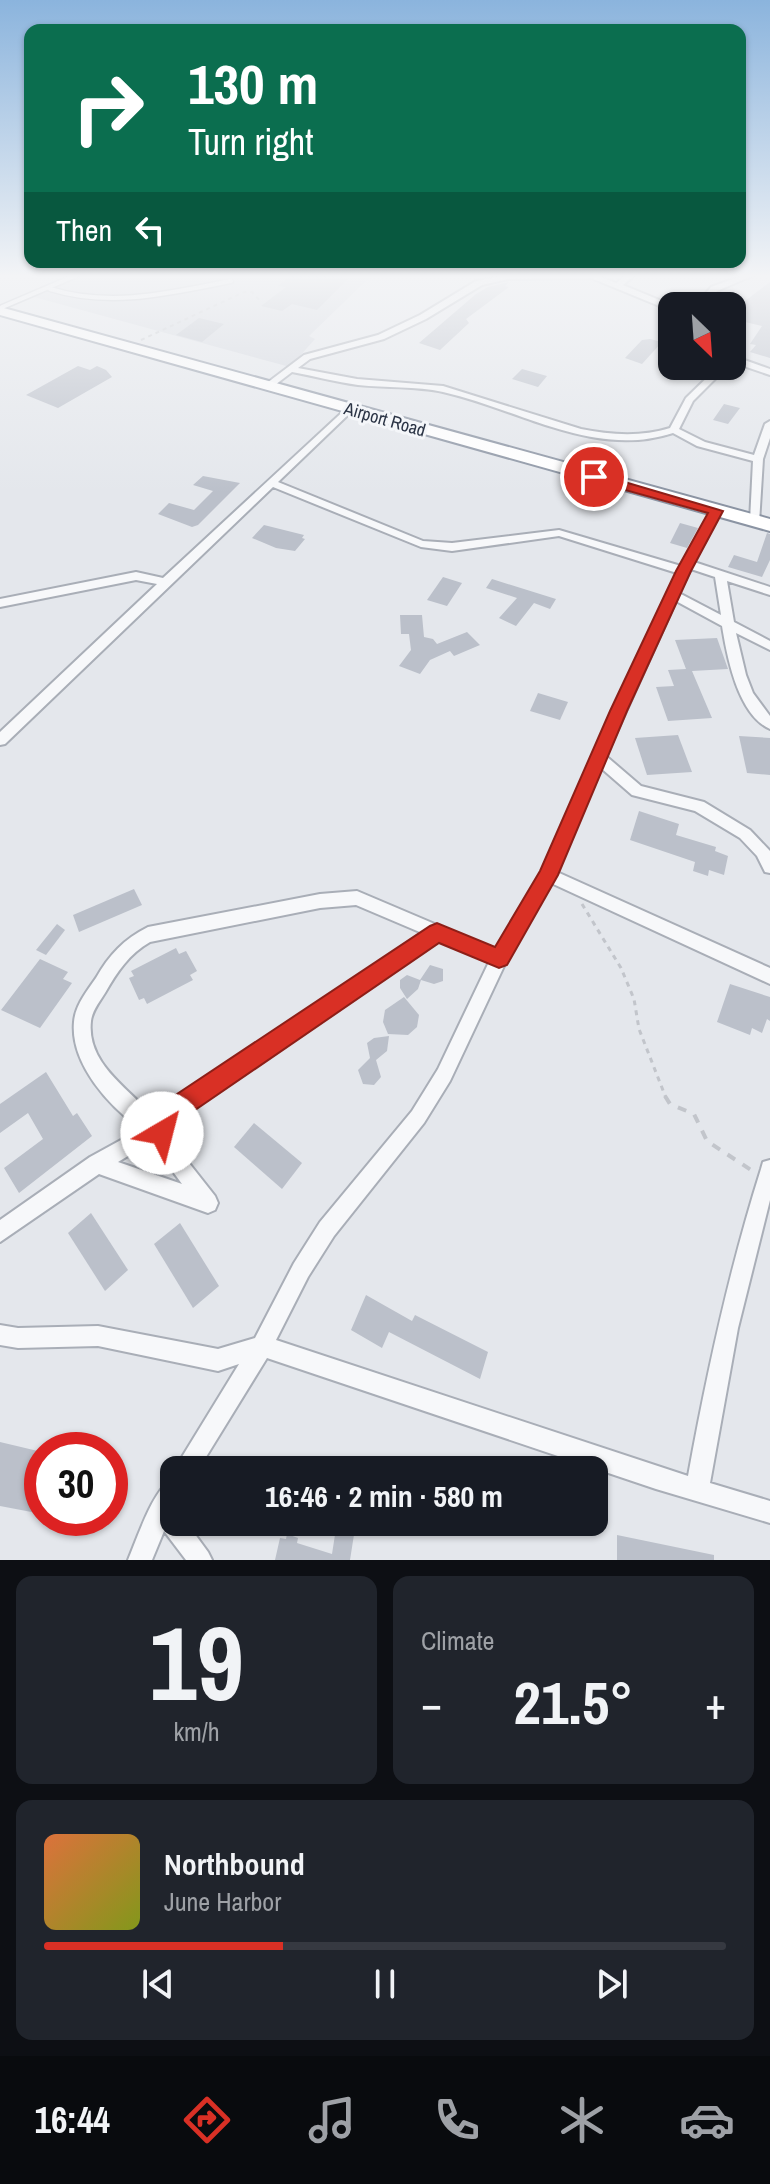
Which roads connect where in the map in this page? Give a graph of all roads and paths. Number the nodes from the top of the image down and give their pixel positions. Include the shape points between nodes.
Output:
1 (140, 348) edge
2 (337, 348) edge
3 (746, 363) edge
4 (290, 369) junction
5 (770, 372) edge
6 (710, 380) edge
7 (268, 386) junction
8 (349, 409) junction
9 (770, 424) edge
10 (674, 430) junction
11 (763, 454) edge
12 (272, 483) junction
13 (716, 511) junction
14 (762, 523) edge
15 (686, 568) junction
16 (720, 575) junction
17 (168, 583) junction
18 (770, 591) edge
19 (673, 595) junction
20 (0, 603) edge
21 (730, 626) junction
22 (770, 646) edge
23 (770, 724) edge
24 (0, 740) edge
25 (599, 758) junction
26 (770, 867) edge
27 (548, 875) junction
28 (569, 884) junction
29 (437, 932) junction
30 (499, 959) junction
31 (770, 976) edge
32 (152, 1130) junction
33 (97, 1164) junction
34 (768, 1175) edge
35 (0, 1232) edge
36 (0, 1335) edge
37 (262, 1346) junction
38 (194, 1456) edge
39 (697, 1491) junction
40 (770, 1512) edge
41 (160, 1516) edge
42 (187, 1536) edge
43 (140, 1560) edge
44 (200, 1560) edge

1 - 7 highway, Airport Road
2 - 4 street
3 - 5 street
4 - 7 street
4 - 10 street via 357,382 443,389 600,436 652,437
6 - 10 street via 689,400
7 - 8 highway, Airport Road
8 - 12 street
8 - 13 highway, Airport Road
9 - 11 street
10 - 11 street via 701,444
11 - 14 street
12 - 15 street via 436,548 559,533
12 - 17 street
13 - 14 highway, Airport Road
13 - 15 street
15 - 16 street
15 - 19 street
16 - 18 street
16 - 21 street
17 - 20 street via 136,576
17 - 24 street
19 - 21 street
19 - 25 street
21 - 22 street
21 - 23 street via 739,674 759,715
25 - 26 street via 637,791 699,806 745,834
25 - 27 street
27 - 28 street
27 - 30 street
28 - 31 street
28 - 34 path via 621,968 670,1104 694,1114 707,1141
29 - 30 street
29 - 32 street
29 - 32 street via 357,898 341,898 154,932 133,941 119,953 82,1018 83,1035 85,1048 117,1098
30 - 37 street via 431,1096 327,1229
32 - 33 street
32 - 33 street via 208,1203
33 - 35 street
34 - 39 street via 714,1397
36 - 37 street via 98,1336 218,1360
37 - 38 street
37 - 39 street
39 - 40 street
41 - 43 street
42 - 44 street

